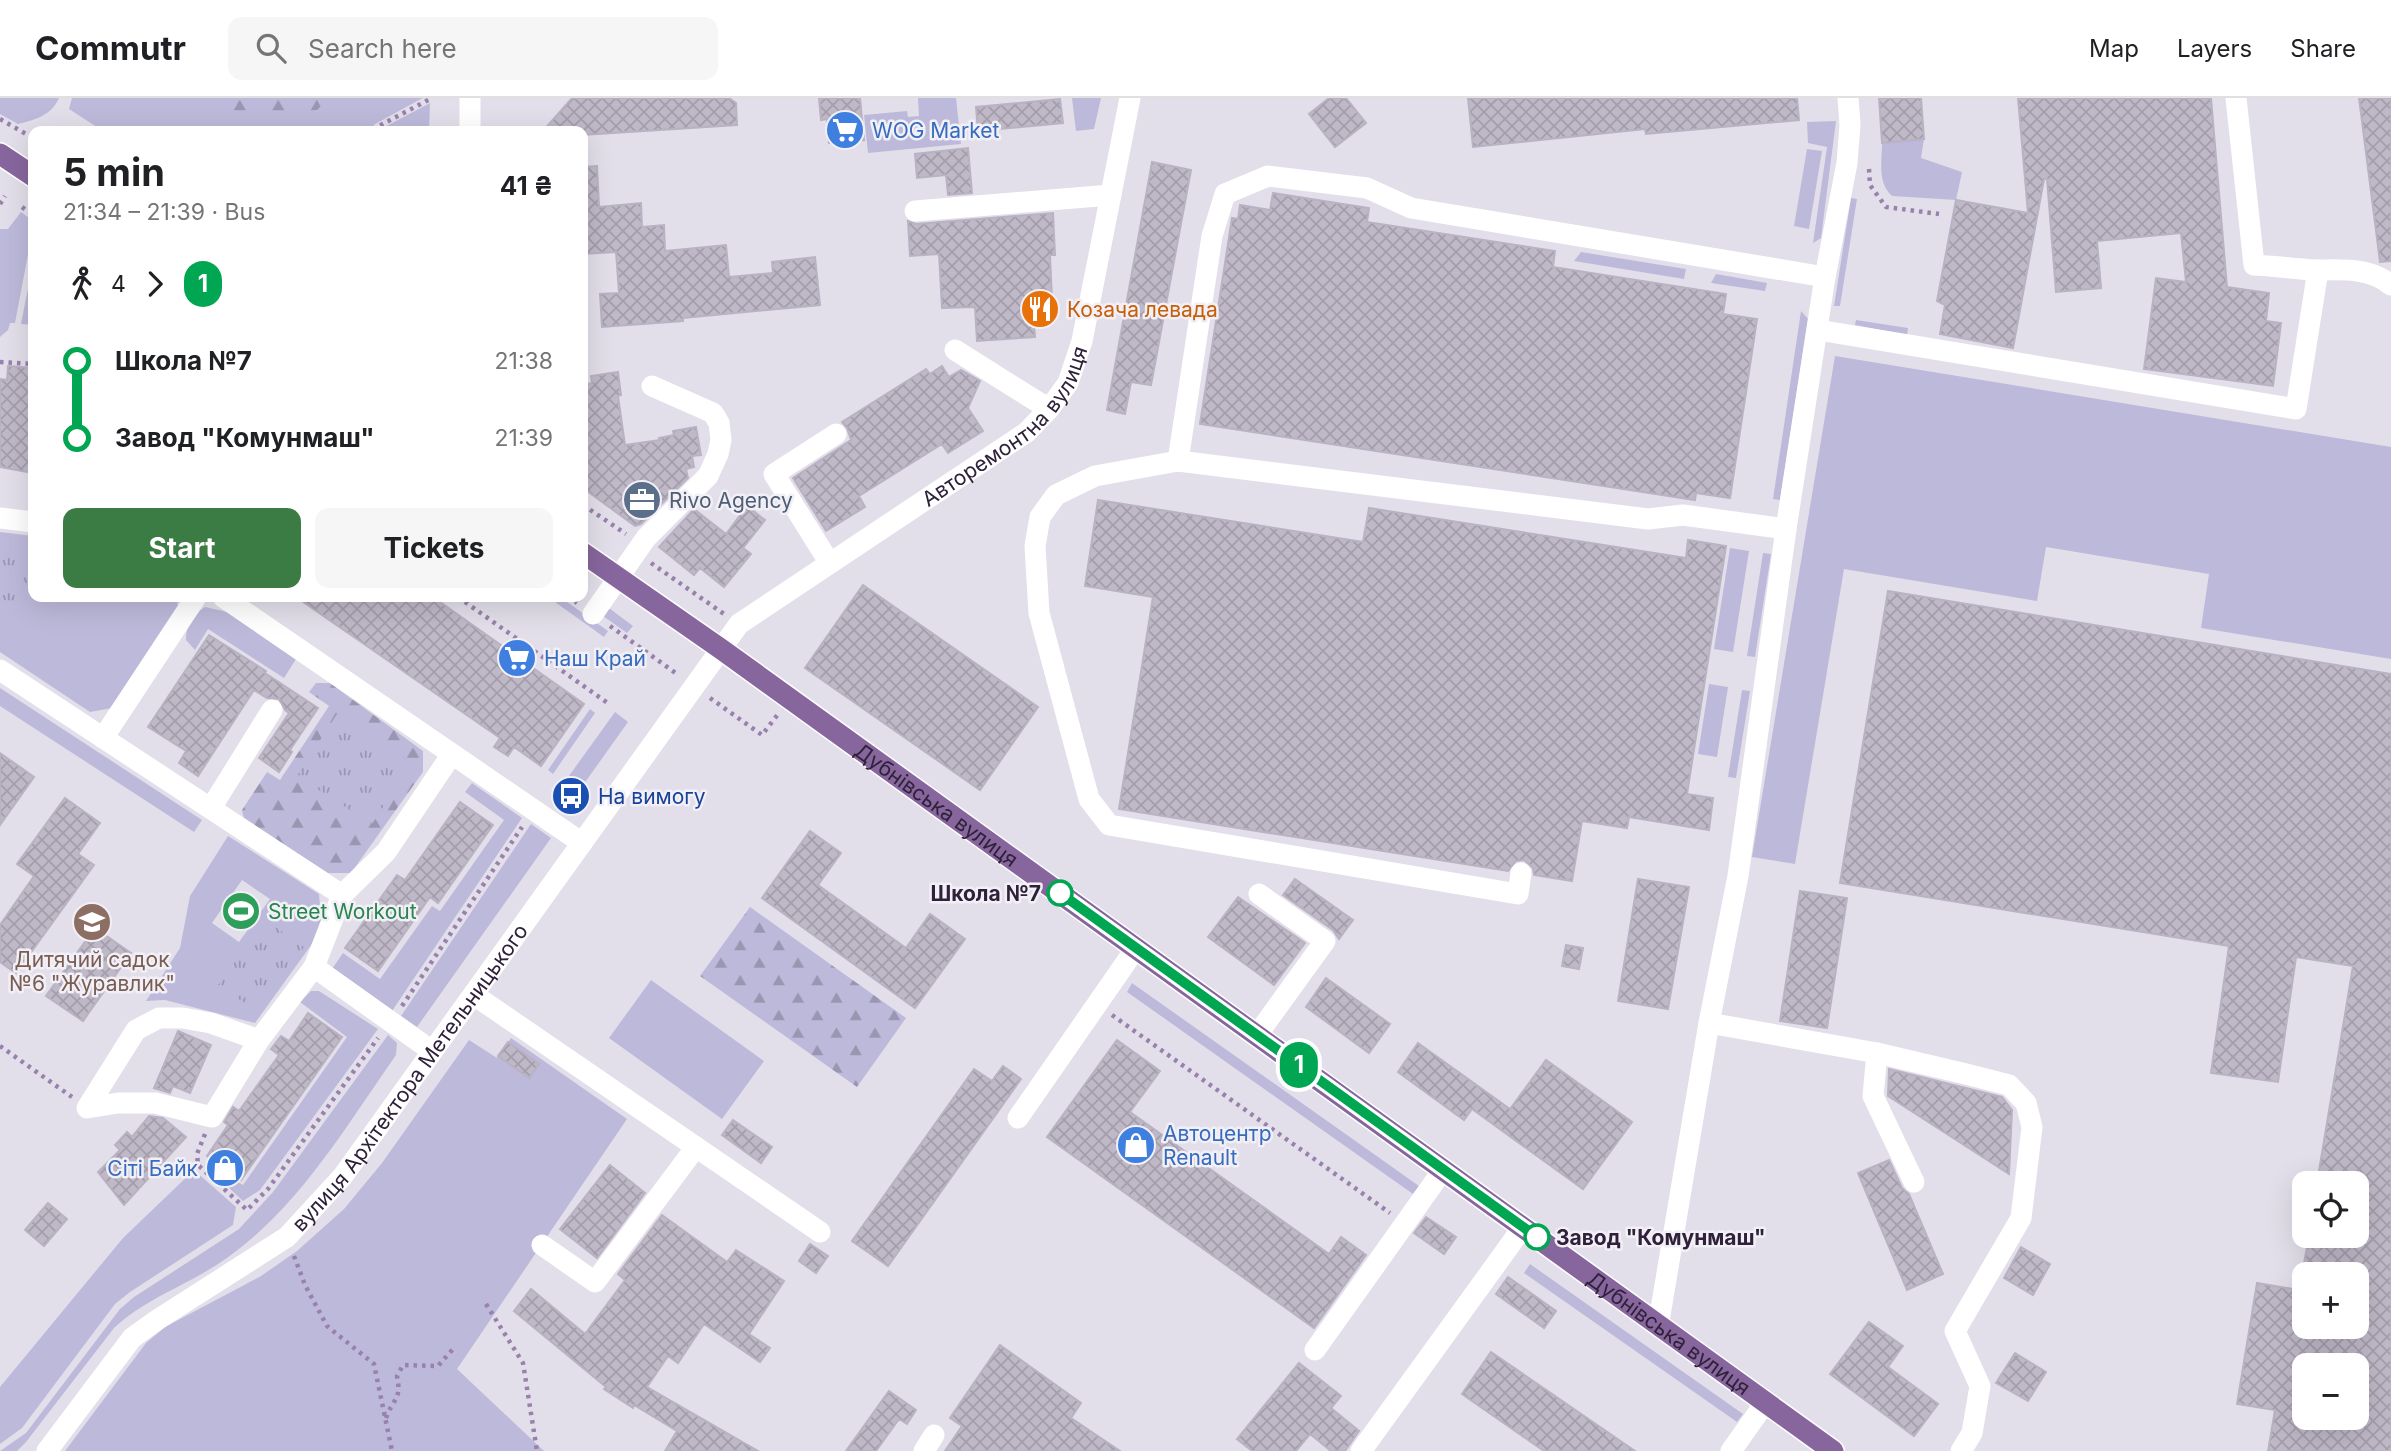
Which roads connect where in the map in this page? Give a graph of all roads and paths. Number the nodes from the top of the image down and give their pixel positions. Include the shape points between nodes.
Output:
1 (432, 98) edge
2 (470, 98) edge
3 (1130, 98) edge
4 (1849, 98) edge
5 (2236, 98) edge
6 (0, 119) edge
7 (379, 126) edge
8 (470, 126) edge
9 (28, 135) edge
10 (0, 154) edge
11 (1869, 160) dead end
12 (28, 173) edge
13 (1111, 195) junction
14 (5, 196) dead end
15 (0, 204) edge
16 (22, 207) dead end
17 (28, 211) edge
18 (915, 211) dead end
19 (1939, 214) dead end
20 (2318, 270) junction
21 (1825, 277) junction
22 (2391, 285) edge
23 (1818, 330) junction
24 (955, 350) dead end
25 (0, 362) edge
26 (28, 365) edge
27 (652, 386) dead end
28 (1049, 409) junction
29 (836, 434) dead end
30 (1178, 461) junction
31 (588, 509) edge
32 (0, 518) edge
33 (28, 521) edge
34 (1786, 529) junction
35 (638, 548) junction
36 (588, 557) edge
37 (829, 562) junction
38 (618, 578) junction
39 (193, 602) edge
40 (230, 602) edge
41 (465, 602) edge
42 (575, 602) edge
43 (593, 614) junction
44 (739, 624) junction
45 (721, 649) junction
46 (0, 670) edge
47 (694, 687) junction
48 (789, 698) junction
49 (608, 704) dead end
50 (272, 710) dead end
51 (103, 737) junction
52 (452, 754) junction
53 (211, 808) junction
54 (582, 843) junction
55 (1521, 873) dead end
56 (1259, 894) dead end
57 (342, 895) junction
58 (1136, 948) junction
59 (314, 967) junction
60 (474, 995) junction
61 (1097, 1005) junction
62 (1709, 1023) junction
63 (1256, 1035) junction
64 (259, 1040) junction
65 (0, 1046) edge
66 (432, 1051) junction
67 (1877, 1053) junction
68 (87, 1108) junction
69 (212, 1117) junction
70 (1018, 1118) dead end
71 (696, 1147) junction
72 (1443, 1170) junction
73 (1914, 1182) dead end
74 (240, 1205) dead end
75 (1405, 1223) junction
76 (1523, 1227) junction
77 (820, 1232) dead end
78 (287, 1237) junction
79 (542, 1245) dead end
80 (486, 1304) dead end
81 (1658, 1327) junction
82 (453, 1349) dead end
83 (1315, 1350) dead end
84 (1765, 1403) junction
85 (385, 1418) junction
86 (47, 1451) edge
87 (392, 1451) edge
88 (537, 1451) edge
89 (1361, 1451) edge
90 (1731, 1451) edge
91 (1833, 1451) edge
92 (1961, 1451) edge

1 - 7 path
2 - 8 street
3 - 13 street, Авторемонтна вулиця
4 - 21 street via 1847,163
5 - 20 street via 2254,265
6 - 9 path
10 - 12 main road
11 - 19 path via 1870,185 1886,207
13 - 18 street
13 - 28 street, Авторемонтна вулиця via 1083,341 1068,383
14 - 15 path
16 - 17 path
20 - 22 street via 2340,268 2381,276
20 - 23 street via 2296,409
21 - 23 street
21 - 30 street via 1410,208 1367,188 1268,176 1225,194 1212,236
23 - 34 street
24 - 28 street
25 - 26 path
27 - 35 street via 713,413 721,440 708,476
28 - 37 street, Авторемонтна вулиця via 1027,432
29 - 37 street via 774,474
30 - 34 street via 1648,519 1683,515
30 - 55 street via 1095,477 1056,495 1040,517 1035,545 1039,613 1089,799 1110,825 1518,894
31 - 35 path
32 - 33 street
34 - 62 street via 1738,876
35 - 38 street
35 - 44 path
36 - 38 main road, Дубнівська вулиця
37 - 44 street, Авторемонтна вулиця
38 - 43 street
38 - 45 main road, Дубнівська вулиця
39 - 51 street
40 - 52 street
41 - 49 path
42 - 43 path
43 - 47 path
44 - 45 street, Авторемонтна вулиця
45 - 47 street, вулиця Архітектора Метельницького
45 - 48 main road, Дубнівська вулиця
46 - 51 street
47 - 48 path via 762,735
47 - 54 street, вулиця Архітектора Метельницького
48 - 58 main road, Дубнівська вулиця
50 - 53 street
51 - 53 street
52 - 54 street
52 - 57 street via 386,852
53 - 57 street
54 - 60 street, вулиця Архітектора Метельницького
56 - 63 street via 1325,941
57 - 59 street
58 - 61 street
58 - 63 main road, Дубнівська вулиця
59 - 64 street
59 - 66 street
60 - 66 street, вулиця Архітектора Метельницького
60 - 71 street
61 - 70 street
61 - 75 path
62 - 67 street
62 - 81 street
63 - 72 main road, Дубнівська вулиця
64 - 68 street via 211,1023 159,1018 136,1030
64 - 69 street
65 - 68 path
66 - 78 street, вулиця Архітектора Метельницького via 343,1176
67 - 73 street via 1874,1096
67 - 92 street via 2009,1085 2026,1103 2032,1127 2021,1218 1955,1331 1980,1386 1972,1433
68 - 69 street via 155,1103
69 - 74 path via 196,1160
71 - 77 street
71 - 79 street via 595,1282
72 - 75 street
72 - 76 main road, Дубнівська вулиця
75 - 83 street
76 - 81 main road, Дубнівська вулиця
76 - 89 street
78 - 85 path via 327,1326 373,1364
78 - 86 street, вулиця Архітектора Метельницького via 132,1338
80 - 88 path via 523,1363
81 - 84 main road, Дубнівська вулиця
82 - 85 path via 438,1366 403,1365 397,1376 397,1400
84 - 90 street
84 - 91 main road, Дубнівська вулиця
85 - 87 path

